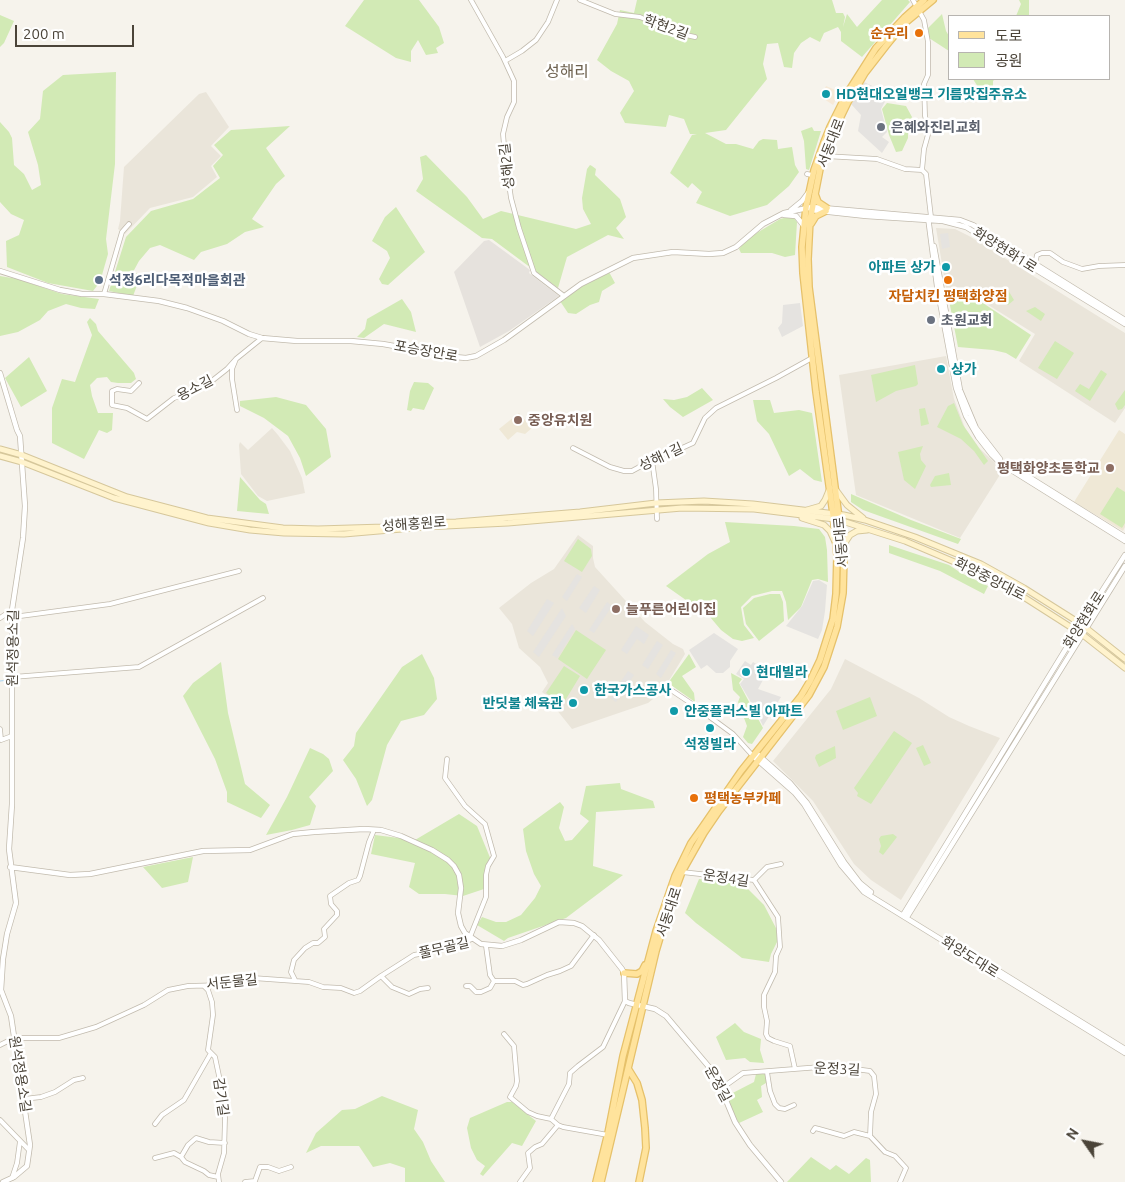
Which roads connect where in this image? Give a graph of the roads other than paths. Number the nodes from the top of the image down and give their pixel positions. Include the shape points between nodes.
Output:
1 (471, 0) edge
2 (557, 0) edge
3 (580, 0) edge
4 (924, 0) edge
5 (933, 0) edge
6 (916, 5) edge
7 (695, 37) dead end
8 (505, 61) junction
9 (825, 156) junction
10 (922, 170) junction
11 (812, 192) junction
12 (809, 209) junction
13 (827, 210) junction
14 (790, 211) junction
15 (783, 214) junction
16 (930, 219) junction
17 (129, 224) dead end
18 (807, 226) junction
19 (1035, 264) junction
20 (1125, 265) edge
21 (0, 271) edge
22 (104, 294) junction
23 (564, 296) junction
24 (1125, 320) edge
25 (1125, 324) edge
26 (262, 338) junction
27 (812, 358) junction
28 (236, 359) junction
29 (0, 373) edge
30 (139, 382) dead end
31 (237, 410) dead end
32 (573, 448) dead end
33 (0, 449) edge
34 (22, 455) junction
35 (0, 456) edge
36 (652, 460) junction
37 (22, 462) junction
38 (833, 488) junction
39 (656, 503) junction
40 (656, 509) junction
41 (804, 510) junction
42 (782, 512) junction
43 (836, 517) junction
44 (657, 519) dead end
45 (865, 520) junction
46 (869, 530) junction
47 (1125, 539) edge
48 (836, 546) junction
49 (1125, 555) edge
50 (844, 556) junction
51 (1125, 566) edge
52 (239, 571) dead end
53 (263, 598) dead end
54 (12, 610) junction
55 (13, 616) junction
56 (0, 618) edge
57 (1081, 624) junction
58 (1087, 628) junction
59 (1077, 631) junction
60 (1083, 635) junction
61 (1125, 659) edge
62 (1125, 668) edge
63 (13, 677) junction
64 (665, 686) dead end
65 (1047, 686) junction
66 (0, 729) edge
67 (12, 736) junction
68 (757, 757) junction
69 (447, 758) dead end
70 (374, 830) junction
71 (781, 864) dead end
72 (10, 867) junction
73 (682, 872) junction
74 (754, 880) junction
75 (906, 915) junction
76 (594, 935) junction
77 (471, 938) junction
78 (486, 946) junction
79 (648, 961) junction
80 (624, 972) junction
81 (380, 976) junction
82 (295, 980) junction
83 (494, 981) junction
84 (204, 986) junction
85 (466, 986) dead end
86 (428, 988) dead end
87 (625, 1001) junction
88 (640, 1006) junction
89 (764, 1007) joint
90 (504, 1034) dead end
91 (14, 1038) junction
92 (0, 1045) edge
93 (1125, 1049) edge
94 (211, 1053) junction
95 (1125, 1053) edge
96 (795, 1069) junction
97 (629, 1070) junction
98 (767, 1072) junction
99 (83, 1078) dead end
100 (722, 1088) junction
101 (24, 1099) junction
102 (794, 1105) dead end
103 (550, 1119) junction
104 (0, 1120) edge
105 (155, 1124) dead end
106 (558, 1125) junction
107 (813, 1131) dead end
108 (610, 1136) junction
109 (870, 1136) junction
110 (20, 1142) junction
111 (225, 1143) junction
112 (30, 1150) junction
113 (181, 1157) junction
114 (154, 1158) dead end
115 (291, 1167) dead end
116 (12, 1178) junction
117 (218, 1180) edge
118 (3, 1182) edge
119 (244, 1182) edge
120 (520, 1182) edge
121 (596, 1182) edge
122 (601, 1182) edge
123 (639, 1182) edge
124 (781, 1182) edge
125 (900, 1182) edge

1 - 8 street, 성해2길
2 - 8 street via 536,40
3 - 7 street, 학현2길 via 615,14 640,17
4 - 6 main road, 서동대로
5 - 6 main road, 서동대로
6 - 9 main road, 서동대로 via 865,73 840,118
6 - 10 street via 927,32 928,51 928,75 924,84 929,133
6 - 11 main road, 서동대로 via 876,48 855,81 810,174
8 - 23 street, 성해2길 via 514,81 514,102 503,134 510,198 534,273
9 - 10 street via 877,159 906,169
9 - 11 main road, 서동대로
10 - 16 street via 926,174
11 - 12 main road, 서동대로
11 - 13 main road
11 - 14 street
12 - 13 street, 화양현화1로
12 - 14 street
12 - 15 street
12 - 18 main road, 서동대로
13 - 16 street, 화양현화1로
13 - 18 main road
14 - 15 street
15 - 18 street via 796,216
15 - 23 street, 포승장안로 via 763,224 728,251 709,254 673,252 633,258
16 - 19 street, 화양현화1로 via 960,220
16 - 25 street, 화양현화1로 via 966,227
16 - 47 street via 937,286 956,388 978,437 1001,463
17 - 22 street via 122,232
18 - 27 main road, 서동대로 via 803,274
18 - 38 main road, 서동대로 via 809,287
19 - 20 street via 1037,255 1050,253 1082,269
19 - 24 street, 화양현화1로
21 - 22 street, 포승장안로 via 60,290
22 - 26 street, 포승장안로 via 187,308
23 - 26 street, 포승장안로 via 504,340 466,358 383,344
26 - 28 street, 용소길
27 - 36 street, 성해1길 via 716,408 705,418 692,443
27 - 38 main road, 서동대로
28 - 30 street, 용소길 via 208,384 174,398 147,419 127,408 112,405 112,391 131,391
28 - 31 street, 용소길 via 232,379
29 - 34 street, 원석정용소길 via 20,436
32 - 36 street, 성해1길 via 610,468 624,471 632,471
33 - 34 main road, 성해홍원로
34 - 37 street, 원석정용소길
34 - 39 main road, 성해홍원로 via 127,497 207,518 283,528 384,527
35 - 37 main road, 성해홍원로
36 - 39 street
37 - 40 main road, 성해홍원로 via 114,498 210,523 284,533 344,534
37 - 54 street, 원석정용소길 via 24,538
38 - 41 main road via 821,506
38 - 43 main road, 서동대로
38 - 45 main road
39 - 40 street
39 - 41 main road, 성해홍원로 via 727,502
40 - 42 main road, 성해홍원로 via 726,508
40 - 44 street
41 - 43 main road, 성해홍원로
42 - 43 main road, 성해홍원로
42 - 48 main road via 824,525
43 - 45 main road, 화양중앙대로
43 - 46 main road, 화양중앙대로
43 - 48 main road, 서동대로
43 - 50 main road, 서동대로
45 - 57 main road, 화양중앙대로 via 981,564
46 - 50 main road via 850,535
46 - 59 main road, 화양중앙대로 via 906,541 997,580
48 - 68 main road, 서동대로 via 833,619 820,660 800,696
49 - 57 street, 화양현화로
50 - 68 main road, 서동대로 via 842,607 824,667 809,696
51 - 58 street, 화양현화로
52 - 55 street via 110,604
53 - 63 street via 139,666
54 - 55 street, 원석정용소길
54 - 56 street
55 - 63 street, 원석정용소길
57 - 58 main road, 화양중앙대로
57 - 59 street, 화양현화로
58 - 60 street, 화양현화로
58 - 61 main road, 화양중앙대로
59 - 60 main road, 화양중앙대로
59 - 65 street, 화양현화로
60 - 62 main road, 화양중앙대로
60 - 65 street, 화양현화로
63 - 67 street, 원석정용소길
64 - 68 street via 733,734
65 - 75 street
66 - 67 street via 1,740
67 - 72 street, 원석정용소길
68 - 73 main road, 서동대로 via 704,833
68 - 75 street, 화양도대로 via 795,793 866,889
68 - 79 main road, 서동대로 via 703,826 683,859 667,897
69 - 77 street via 445,778 465,806 485,824 494,856 486,875 486,897
70 - 72 street via 293,834 250,850 203,851 90,874 70,875
70 - 77 street via 401,836 432,850 454,866 461,888 458,903 460,922
70 - 82 street via 358,880 330,896 338,915 324,928 325,937 304,948 294,960 291,972
71 - 74 street via 767,867
72 - 91 street, 원석정용소길 via 16,903 7,934 2,990
73 - 74 street, 운정4길
73 - 88 main road, 서동대로
74 - 89 street, 운정4길 via 778,917 781,941 775,972 764,995
75 - 93 street, 화양도대로
75 - 95 street, 화양도대로
76 - 78 street, 풀무골길 via 582,926 560,922 521,940 502,946
76 - 80 street, 풀무골길
76 - 83 street via 571,966 523,985 515,981
77 - 78 street, 풀무골길
77 - 81 street, 풀무골길 via 450,948 414,955
78 - 83 street via 490,975
79 - 80 main road via 637,974
79 - 88 main road, 서동대로
80 - 87 street
81 - 82 street, 풀무골길 via 354,993
81 - 86 street via 392,987 409,994
82 - 84 street, 서둔물길 via 253,978
83 - 85 street via 490,988 481,992
84 - 91 street, 서둔물길 via 168,990 96,1027 59,1038
84 - 94 street, 감기길 via 212,1002 207,1046
87 - 88 street
87 - 103 street via 604,1047 570,1073 569,1084
88 - 97 main road, 서동대로
88 - 100 street, 운정길 via 655,1009 666,1016 715,1074
88 - 108 main road, 서동대로 via 622,1056
89 - 96 street, 운정3길 via 768,1038 790,1046
90 - 103 street via 515,1052 516,1086 510,1097 528,1112
91 - 92 street, 서둔물길
91 - 101 street, 원석정용소길
94 - 105 street, 감기길 via 184,1100
94 - 111 street, 감기길 via 215,1057 223,1095
96 - 98 street, 운정3길
96 - 109 street, 운정3길 via 833,1066 870,1071 874,1076 876,1094 870,1112
97 - 108 main road, 서동대로
97 - 123 main road via 642,1100 645,1128 646,1148
98 - 100 street, 운정3길 via 743,1073
98 - 102 street via 775,1104 785,1109
99 - 101 street via 55,1092
100 - 124 street, 운정길 via 735,1122
101 - 112 street, 원석정용소길
103 - 106 street
104 - 110 street
106 - 108 street
106 - 120 street via 542,1144 528,1153 530,1168
107 - 109 street via 815,1128 844,1136 854,1132
108 - 121 main road, 서동대로
108 - 122 main road, 서동대로
109 - 125 street via 906,1168
110 - 112 street
110 - 116 street
111 - 113 street via 196,1138
111 - 117 street, 감기길
112 - 116 street via 27,1166
113 - 114 street via 174,1153
113 - 117 street, 감기길
115 - 119 street via 279,1171 263,1166 255,1180
116 - 118 street

